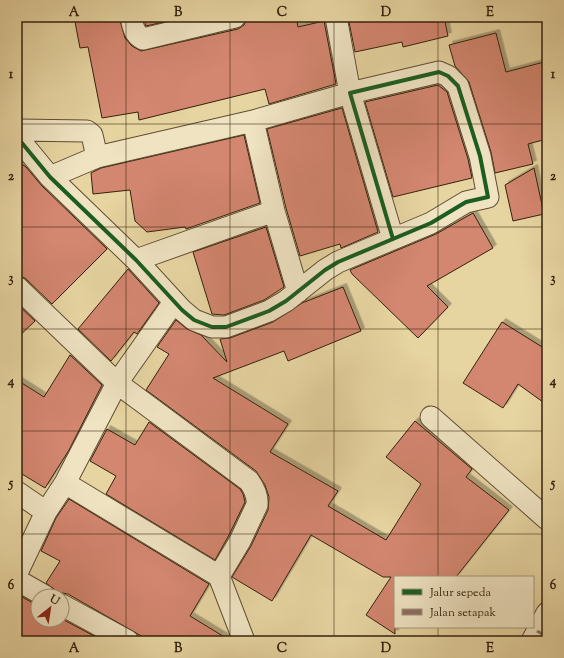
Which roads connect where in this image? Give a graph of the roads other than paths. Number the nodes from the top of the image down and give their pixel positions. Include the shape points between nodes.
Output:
1 (131, 17) edge
2 (232, 17) edge
3 (336, 17) edge
4 (350, 93) junction
5 (253, 121) junction
6 (17, 130) edge
7 (17, 137) edge
8 (97, 157) junction
9 (50, 177) junction
10 (274, 211) junction
11 (393, 239) junction
12 (136, 260) junction
13 (17, 287) edge
14 (298, 292) junction
15 (174, 302) junction
16 (117, 383) junction
17 (430, 417) dead end
18 (65, 483) junction
19 (17, 492) edge
20 (46, 512) junction
21 (547, 519) edge
22 (17, 573) edge
23 (219, 576) junction
24 (17, 580) edge
25 (31, 588) edge
26 (70, 609) edge
27 (128, 641) edge
28 (244, 641) edge

1 - 2 street via 133,28 143,39
3 - 4 street
4 - 5 street
4 - 11 street
4 - 11 street via 435,72 448,76 458,86 480,156 488,197 466,202 431,223
5 - 8 street
5 - 10 street
6 - 8 street via 87,131 92,135
7 - 9 street
8 - 9 street
9 - 12 street
10 - 12 street
10 - 14 street
11 - 14 street via 338,262
12 - 15 street
13 - 16 street
14 - 15 street via 270,311 226,327 203,325
15 - 16 street
16 - 18 street
16 - 23 street via 249,481 255,491 256,505 240,541
17 - 21 street
18 - 20 street
18 - 23 street
19 - 20 street
20 - 22 street
23 - 28 street
24 - 25 street
26 - 27 street

